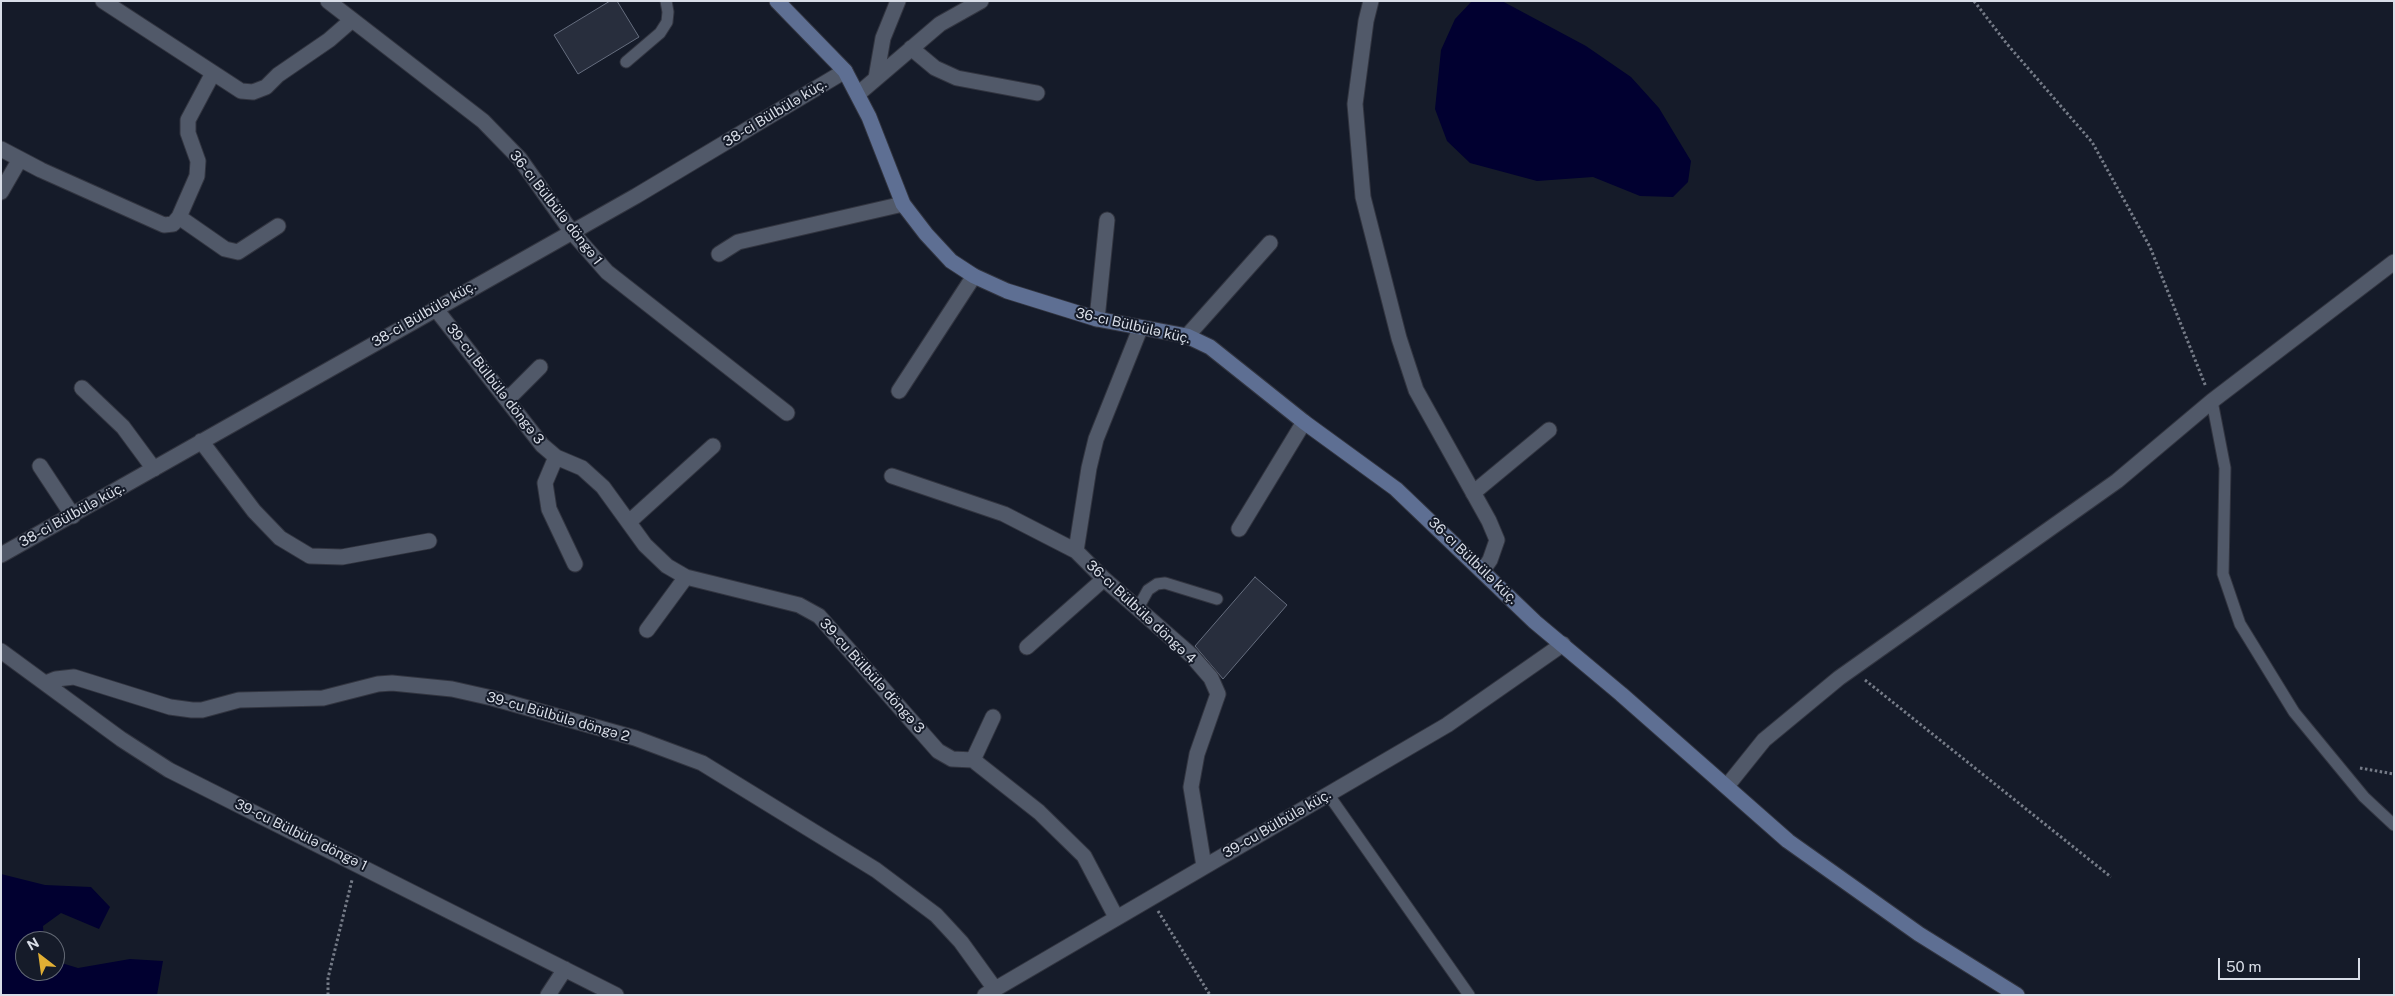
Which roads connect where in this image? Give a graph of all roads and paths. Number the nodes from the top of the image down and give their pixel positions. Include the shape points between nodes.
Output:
1 (103, 1) edge
2 (328, 1) edge
3 (666, 1) edge
4 (777, 1) edge
5 (898, 1) edge
6 (982, 1) edge
7 (1371, 1) edge
8 (1974, 1) edge
9 (352, 20) junction
10 (911, 48) junction
11 (626, 62) dead end
12 (845, 71) junction
13 (213, 73) junction
14 (876, 78) junction
15 (1037, 92) dead end
16 (858, 94) junction
17 (1, 149) edge
18 (20, 159) junction
19 (1, 192) edge
20 (903, 204) junction
21 (179, 217) junction
22 (1107, 220) dead end
23 (278, 226) dead end
24 (570, 231) junction
25 (1270, 244) dead end
26 (719, 254) dead end
27 (2394, 262) edge
28 (974, 276) junction
29 (435, 308) junction
30 (1097, 319) junction
31 (1140, 329) junction
32 (1187, 336) junction
33 (540, 367) dead end
34 (82, 388) dead end
35 (899, 391) dead end
36 (507, 400) junction
37 (2212, 401) junction
38 (787, 412) dead end
39 (1304, 422) junction
40 (1549, 430) dead end
41 (201, 441) junction
42 (713, 446) dead end
43 (556, 457) junction
44 (40, 466) dead end
45 (154, 470) junction
46 (892, 476) dead end
47 (1473, 493) junction
48 (73, 516) junction
49 (629, 522) junction
50 (1239, 529) dead end
51 (429, 541) dead end
52 (1076, 551) junction
53 (1, 555) edge
54 (575, 564) dead end
55 (1483, 570) junction
56 (686, 576) junction
57 (1104, 579) junction
58 (1217, 599) dead end
59 (1138, 608) junction
60 (647, 630) dead end
61 (1563, 644) junction
62 (1027, 647) dead end
63 (1, 651) edge
64 (1851, 669) junction
65 (46, 683) junction
66 (994, 717) dead end
67 (973, 760) junction
68 (2337, 765) junction
69 (2394, 774) edge
70 (1727, 786) junction
71 (1328, 794) junction
72 (2394, 825) edge
73 (356, 863) junction
74 (1204, 866) junction
75 (2111, 877) dead end
76 (1150, 898) junction
77 (1116, 917) junction
78 (565, 969) junction
79 (990, 992) edge
80 (328, 995) edge
81 (548, 995) edge
82 (616, 995) edge
83 (1210, 995) edge
84 (1469, 995) edge
85 (2017, 995) edge

1 - 13 street
2 - 9 street, 36-cı Bülbülə döngə 1
3 - 11 lane via 667,22 660,33
4 - 12 street, 36-cı Bülbülə küç.
5 - 14 street via 883,38
6 - 10 street via 940,24
7 - 47 street via 1355,104 1363,197 1399,338 1416,390
8 - 37 path via 2092,142 2150,247
9 - 13 street via 266,87 253,92 241,91
9 - 24 street, 36-cı Bülbülə döngə 1 via 483,121 520,159
10 - 14 street
10 - 15 street via 935,68 957,78
12 - 16 street, 36-cı Bülbülə küç.
12 - 24 street, 38-ci Bülbülə küç. via 644,191
13 - 21 street via 188,120 188,133 198,161 197,176
14 - 16 street
16 - 20 street, 36-cı Bülbülə küç.
17 - 18 street
18 - 19 street
18 - 21 street via 164,225 173,224
20 - 26 street via 738,242
20 - 28 street, 36-cı Bülbülə küç. via 951,261
21 - 23 street via 225,249 238,252
22 - 30 street
24 - 29 street, 38-ci Bülbülə küç.
24 - 38 street, 36-cı Bülbülə döngə 1 via 607,272
25 - 32 street
27 - 37 street
28 - 30 street, 36-cı Bülbülə küç. via 1007,291
28 - 35 street
29 - 36 street, 39-cu Bülbülə döngə 3
29 - 41 street, 38-ci Bülbülə küç.
30 - 31 street, 36-cı Bülbülə küç.
31 - 32 street, 36-cı Bülbülə küç.
31 - 52 street, 36-cı Bülbülə döngə 4 via 1096,439
32 - 39 street, 36-cı Bülbülə küç. via 1210,347
33 - 36 street
34 - 45 street via 123,427
36 - 43 street, 39-cu Bülbülə döngə 3 via 542,445
37 - 64 street via 2117,481
37 - 68 lane via 2225,468 2223,574 2240,624 2294,712
39 - 50 street
39 - 55 street, 36-cı Bülbülə küç. via 1396,489
40 - 47 street
41 - 45 street, 38-ci Bülbülə küç.
41 - 51 street via 254,511 280,538 310,556 342,557
42 - 49 street
43 - 49 street, 39-cu Bülbülə döngə 3 via 582,468 603,487
43 - 54 street via 546,483 549,509
44 - 48 street
45 - 48 street, 38-ci Bülbülə küç.
46 - 52 street via 1004,514
47 - 55 street via 1497,540
48 - 53 street, 38-ci Bülbülə küç.
49 - 56 street, 39-cu Bülbülə döngə 3 via 645,545 667,566
52 - 57 street, 36-cı Bülbülə döngə 4
55 - 61 street, 36-cı Bülbülə küç. via 1535,622
56 - 60 street
56 - 67 street, 39-cu Bülbülə döngə 3 via 800,605 819,616 938,751 952,759
57 - 59 street, 36-cı Bülbülə döngə 4
57 - 62 street
58 - 59 lane via 1165,583 1148,590
59 - 74 street, 36-cı Bülbülə döngə 4 via 1191,655 1211,678 1218,694 1197,754 1191,786
61 - 70 street, 36-cı Bülbülə küç.
61 - 71 street, 39-cu Bülbülə küç. via 1447,725
63 - 65 street, 39-cu Bülbülə döngə 1
64 - 70 street via 1764,740
64 - 75 path
65 - 73 street, 39-cu Bülbülə döngə 1 via 121,739 170,770
65 - 79 street, 39-cu Bülbülə döngə 2 via 74,677 170,707 202,710 238,700 323,698 392,683 452,689 492,698 635,738 702,763 876,870 936,915 961,942
66 - 67 street
67 - 77 street via 1039,812 1084,856
68 - 69 path
68 - 72 lane
70 - 85 street, 36-cı Bülbülə küç. via 1788,841 1833,875
71 - 74 street, 39-cu Bülbülə küç.
71 - 84 lane
73 - 78 street, 39-cu Bülbülə döngə 1
73 - 80 path via 328,978
74 - 76 street, 39-cu Bülbülə küç.
76 - 77 street, 39-cu Bülbülə küç.
76 - 83 path
77 - 79 street, 39-cu Bülbülə küç.
78 - 81 street
78 - 82 street, 39-cu Bülbülə döngə 1

